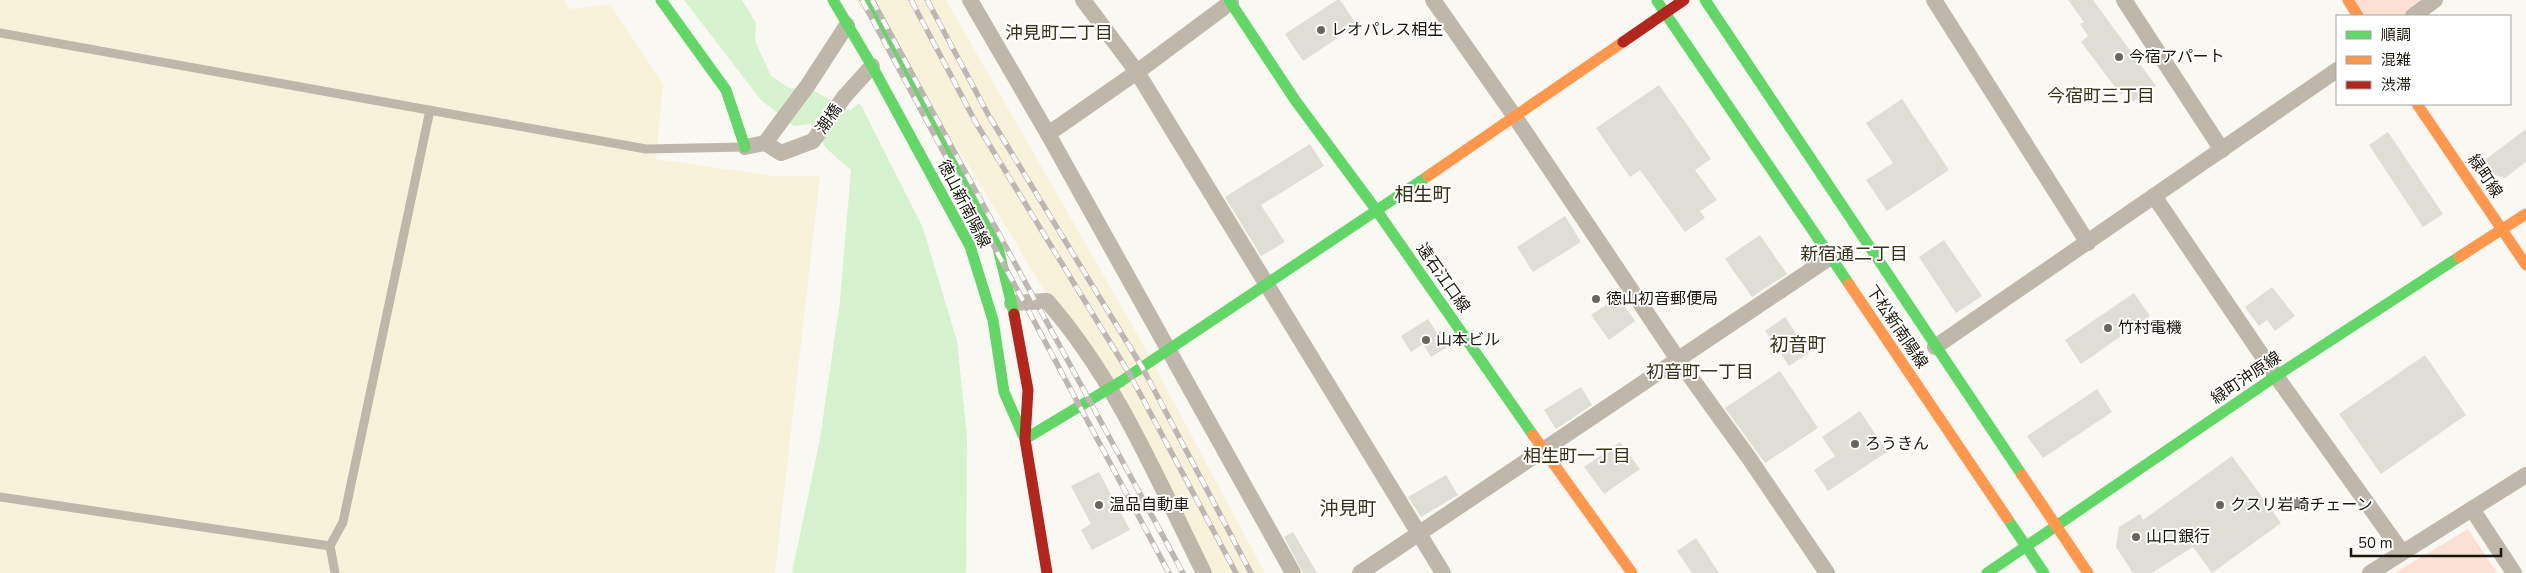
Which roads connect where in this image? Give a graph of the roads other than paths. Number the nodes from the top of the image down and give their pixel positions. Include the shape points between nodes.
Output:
1 (661, 0) edge
2 (833, 0) edge
3 (869, 0) edge
4 (970, 0) edge
5 (1083, 0) edge
6 (1433, 0) edge
7 (1656, 0) edge
8 (1684, 0) edge
9 (1705, 0) edge
10 (1934, 0) edge
11 (2124, 0) edge
12 (2348, 0) edge
13 (2435, 0) edge
14 (1230, 1) edge
15 (1665, 13) junction
16 (2357, 15) edge
17 (2414, 15) edge
18 (847, 25) junction
19 (0, 33) edge
20 (872, 66) junction
21 (2336, 71) edge
22 (1137, 72) junction
23 (2418, 105) edge
24 (430, 110) junction
25 (1515, 116) junction
26 (1048, 134) junction
27 (765, 143) junction
28 (745, 147) junction
29 (2222, 150) junction
30 (2154, 196) junction
31 (1377, 211) junction
32 (2526, 214) edge
33 (2502, 230) junction
34 (2088, 243) junction
35 (1829, 258) junction
36 (2526, 265) edge
37 (1268, 283) junction
38 (1012, 303) junction
39 (1935, 347) junction
40 (1168, 350) junction
41 (1678, 361) junction
42 (2276, 376) junction
43 (1112, 388) junction
44 (1025, 439) junction
45 (1543, 450) junction
46 (2526, 475) edge
47 (0, 497) edge
48 (2472, 509) junction
49 (2057, 525) junction
50 (1419, 534) junction
51 (2026, 545) junction
52 (330, 546) junction
53 (2402, 552) junction
54 (335, 573) edge
55 (1047, 573) edge
56 (1204, 573) edge
57 (1293, 573) edge
58 (1360, 573) edge
59 (1443, 573) edge
60 (1632, 573) edge
61 (1827, 573) edge
62 (1987, 573) edge
63 (2044, 573) edge
64 (2088, 573) edge
65 (2370, 573) edge
66 (2514, 573) edge

1 - 28 street via 726,90
2 - 18 street, 徳山新南陽線
3 - 38 street, 徳山新南陽線 via 989,223
4 - 26 street
5 - 22 street
6 - 25 street
7 - 15 street, 下松新南陽線
8 - 15 street
9 - 39 street, 下松新南陽線
10 - 34 street
11 - 29 street
12 - 16 street
13 - 17 street
14 - 22 street
14 - 31 street, 遠石江口線 via 1295,100
15 - 25 street
15 - 35 street, 下松新南陽線
18 - 20 street, 徳山新南陽線
18 - 27 street
19 - 24 lane
20 - 27 street, 潮橋 via 844,97 813,142 781,153
20 - 44 street, 徳山新南陽線 via 970,246 993,320 1004,392
21 - 29 street
22 - 26 street
22 - 37 street
23 - 33 street, 緑町線
24 - 28 lane via 646,149
24 - 52 lane via 342,522
25 - 31 street
25 - 41 street
26 - 40 street
27 - 28 street
29 - 30 street
30 - 34 street
30 - 42 street
31 - 37 street
31 - 45 street, 遠石江口線
32 - 33 street, 緑町沖原線
33 - 36 street, 緑町線
33 - 42 street, 緑町沖原線
34 - 39 street
35 - 41 street
35 - 51 street, 下松新南陽線
37 - 40 street
37 - 50 street
38 - 43 street via 1047,301 1075,332
38 - 44 street, 徳山新南陽線 via 1028,390
39 - 49 street, 下松新南陽線
40 - 43 street
40 - 57 street
41 - 45 street
41 - 61 street
42 - 49 street, 緑町沖原線
42 - 53 street
43 - 44 street
43 - 56 street
44 - 55 street, 徳山新南陽線
45 - 50 street
45 - 60 street, 遠石江口線
46 - 48 street
47 - 52 lane
48 - 53 street
48 - 66 street
49 - 51 street, 緑町沖原線
49 - 64 street, 下松新南陽線
50 - 58 street
50 - 59 street
51 - 62 street, 緑町沖原線
51 - 63 street, 下松新南陽線
52 - 54 lane
53 - 65 street

